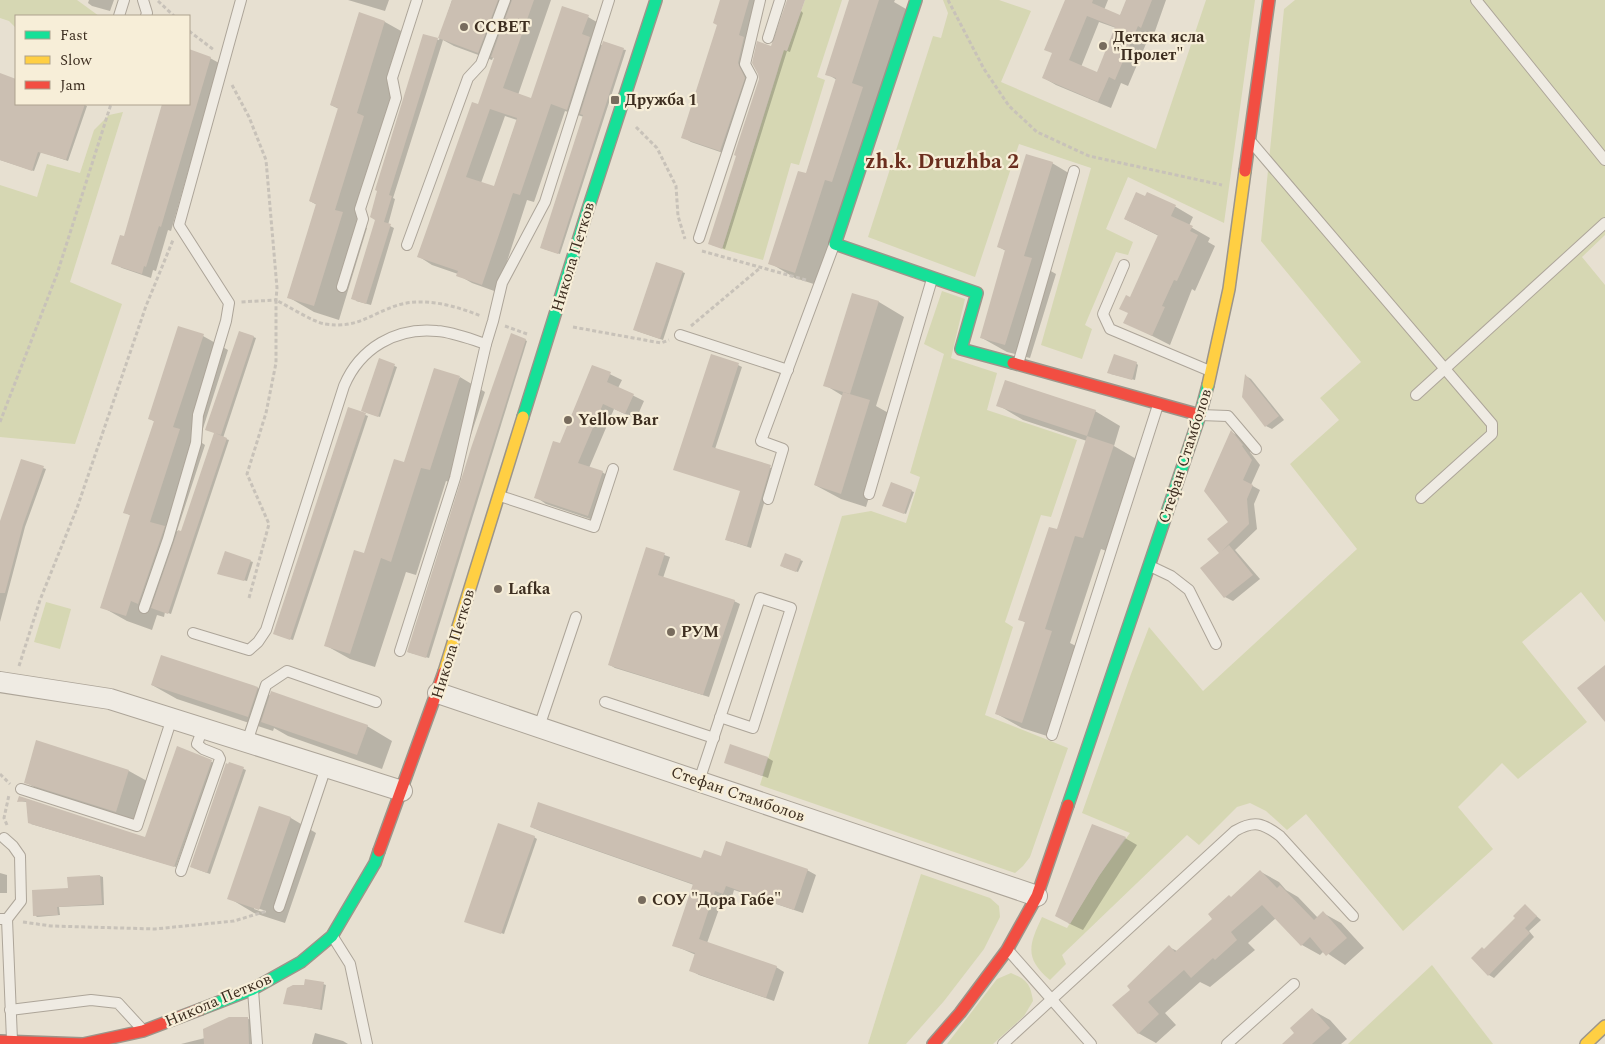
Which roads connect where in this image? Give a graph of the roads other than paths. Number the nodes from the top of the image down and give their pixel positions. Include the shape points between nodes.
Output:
1 (124, 0) edge
2 (143, 0) edge
3 (241, 0) edge
4 (418, 0) edge
5 (505, 0) edge
6 (609, 0) edge
7 (656, 0) edge
8 (760, 0) edge
9 (780, 0) edge
10 (916, 0) edge
11 (1270, 0) edge
12 (1476, 0) edge
13 (119, 15) edge
14 (146, 15) edge
15 (768, 38) dead end
16 (1248, 139) junction
17 (1605, 160) edge
18 (1074, 171) dead end
19 (1605, 223) edge
20 (699, 238) dead end
21 (835, 244) junction
22 (407, 245) dead end
23 (1124, 265) dead end
24 (933, 278) junction
25 (342, 288) dead end
26 (680, 335) road end
27 (486, 344) junction
28 (1018, 365) junction
29 (788, 370) junction
30 (1444, 370) junction
31 (1211, 371) junction
32 (1416, 395) dead end
33 (1158, 404) junction
34 (1200, 416) junction
35 (1256, 449) dead end
36 (613, 469) dead end
37 (869, 494) dead end
38 (499, 496) junction
39 (1422, 498) dead end
40 (768, 499) dead end
41 (1149, 566) junction
42 (144, 608) dead end
43 (576, 617) dead end
44 (193, 633) dead end
45 (1216, 644) dead end
46 (400, 651) dead end
47 (7, 683) edge
48 (438, 693) junction
49 (376, 702) dead end
50 (605, 702) dead end
51 (720, 717) junction
52 (172, 718) junction
53 (539, 727) junction
54 (203, 728) junction
55 (1052, 735) dead end
56 (714, 738) junction
57 (247, 742) junction
58 (326, 767) junction
59 (699, 781) junction
60 (16, 787) road end
61 (402, 791) junction
62 (4, 838) dead end
63 (181, 871) dead end
64 (1037, 896) junction
65 (279, 907) road end
66 (1354, 916) dead end
67 (3, 919) edge
68 (332, 936) junction
69 (1007, 950) junction
70 (1294, 984) dead end
71 (253, 989) junction
72 (1052, 1000) junction
73 (10, 1010) junction
74 (1604, 1028) edge
75 (143, 1031) junction
76 (6, 1041) edge
77 (257, 1044) edge
78 (367, 1044) edge
79 (933, 1044) edge
80 (1003, 1044) edge
81 (1091, 1044) edge
82 (1228, 1044) edge
83 (1586, 1044) edge

1 - 13 lane
2 - 14 lane
3 - 42 lane via 179,225 229,303 198,414 196,443
4 - 25 lane via 392,78 396,98 360,209 363,219
5 - 22 lane via 481,64 468,78
6 - 27 lane via 544,202 502,282
7 - 38 street, Никола Петков
8 - 20 lane via 744,64 752,77
9 - 15 lane
10 - 21 street
11 - 16 street, Стефан Стамболов
12 - 17 lane
16 - 30 lane
16 - 31 street, Стефан Стамболов via 1229,289
18 - 28 lane
19 - 30 lane
21 - 24 street
21 - 29 lane
23 - 31 lane via 1103,314 1110,329
24 - 28 street via 976,292 961,349
24 - 37 lane
26 - 29 lane
27 - 44 lane via 439,331 418,330 391,337 367,352 344,386 266,630 249,650
27 - 46 lane via 455,478
28 - 33 street
29 - 40 lane via 761,441 783,449
30 - 32 lane
30 - 39 lane via 1492,424 1492,434
31 - 34 street, Стефан Стамболов
33 - 34 street
33 - 55 lane
34 - 35 lane via 1228,416
34 - 41 street, Стефан Стамболов
36 - 38 lane via 594,527
38 - 48 street, Никола Петков
41 - 45 lane via 1171,576 1189,590
41 - 64 street, Стефан Стамболов
43 - 53 lane
47 - 52 street via 110,699
48 - 53 street, Стефан Стамболов
48 - 61 street, Никола Петков
49 - 57 lane via 287,671 266,685
50 - 56 lane
51 - 51 lane via 753,728 791,608 760,598
51 - 56 lane
52 - 54 street
52 - 60 lane via 137,826
53 - 59 street, Стефан Стамболов
54 - 57 street
54 - 63 lane via 197,744 218,755 220,760
56 - 59 lane
57 - 58 street
58 - 61 street
58 - 65 lane
59 - 64 street, Стефан Стамболов
61 - 68 street, Никола Петков via 375,863
62 - 67 lane via 20,856 22,901
64 - 69 street, Стефан Стамболов
66 - 72 lane via 1280,836 1259,824 1248,824 1235,831
67 - 73 lane
68 - 71 street, Никола Петков via 301,962
68 - 78 lane via 350,964
69 - 72 lane
69 - 79 street, Стефан Стамболов
70 - 82 lane
71 - 75 street, Никола Петков
71 - 77 lane
72 - 80 lane
72 - 81 lane
73 - 75 lane via 91,1000 118,1003
73 - 76 lane
74 - 83 street
75 - 76 street, Никола Петков via 83,1044

